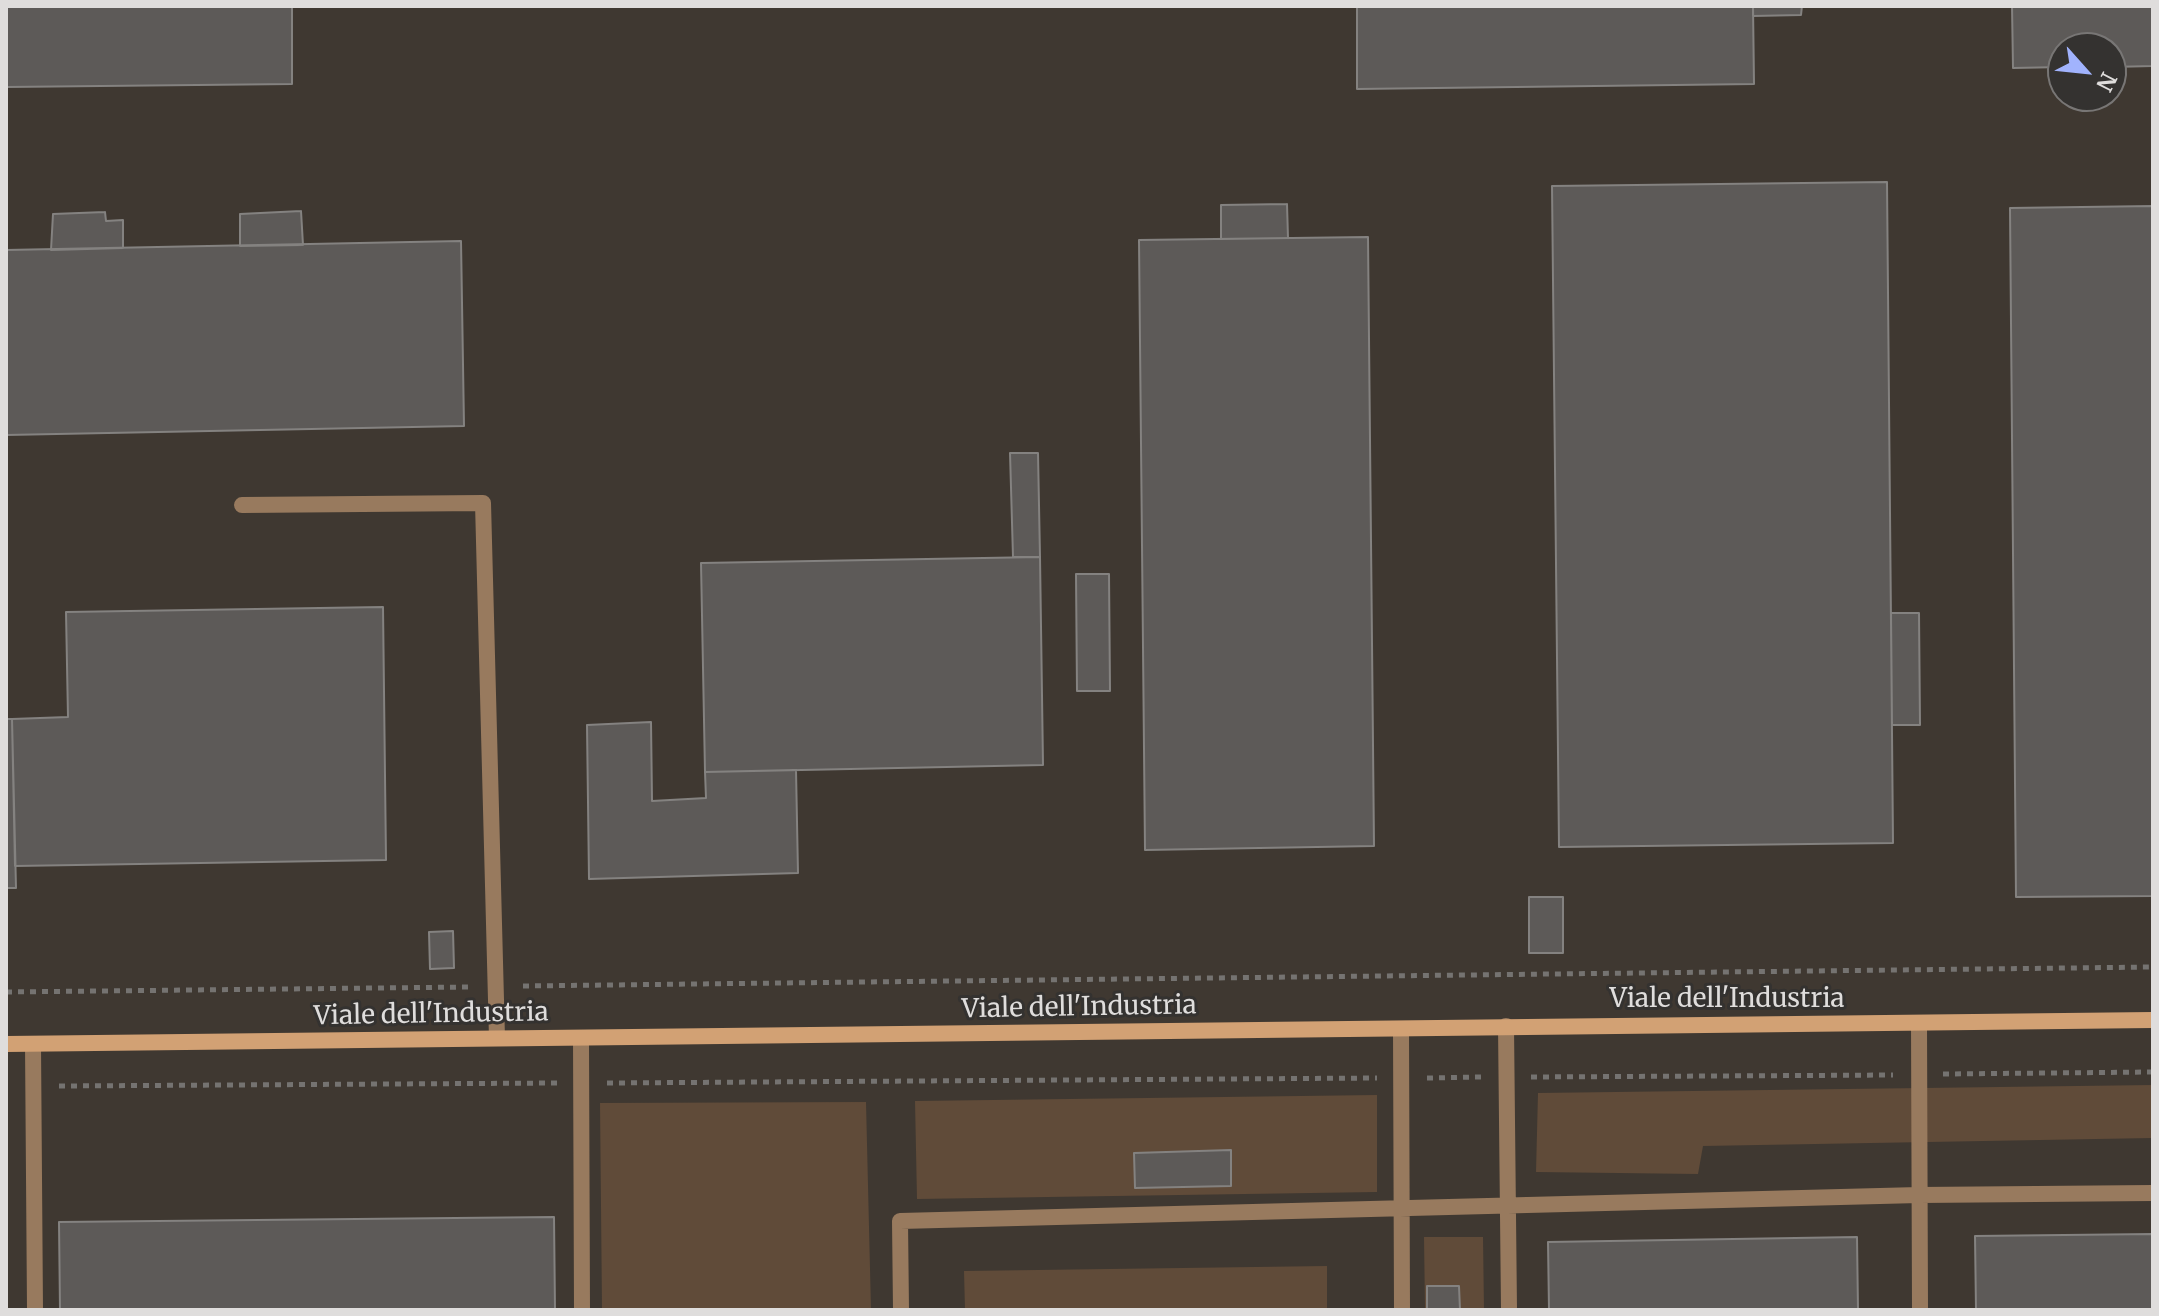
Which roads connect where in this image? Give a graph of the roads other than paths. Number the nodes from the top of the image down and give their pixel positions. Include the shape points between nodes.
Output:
1 (242, 505) dead end
2 (2153, 1020) edge
3 (1919, 1023) junction
4 (1506, 1026) junction
5 (1401, 1029) junction
6 (497, 1038) junction
7 (581, 1038) junction
8 (6, 1044) edge
9 (33, 1044) junction
10 (2153, 1193) edge
11 (1919, 1195) junction
12 (1508, 1205) junction
13 (1401, 1208) junction
14 (35, 1310) edge
15 (582, 1310) edge
16 (901, 1310) edge
17 (1402, 1310) edge
18 (1509, 1310) edge
19 (1920, 1310) edge

1 - 6 lane via 483,503
2 - 3 street, Viale dell'Industria
3 - 4 street, Viale dell'Industria
3 - 11 lane
4 - 5 street, Viale dell'Industria
4 - 12 lane
5 - 7 street, Viale dell'Industria
5 - 13 lane
6 - 7 street, Viale dell'Industria
6 - 9 street, Viale dell'Industria
7 - 15 lane
8 - 9 street, Viale dell'Industria
9 - 14 lane
10 - 11 lane
11 - 12 lane
11 - 19 lane
12 - 13 lane
12 - 18 lane
13 - 16 lane via 900,1221
13 - 17 lane

